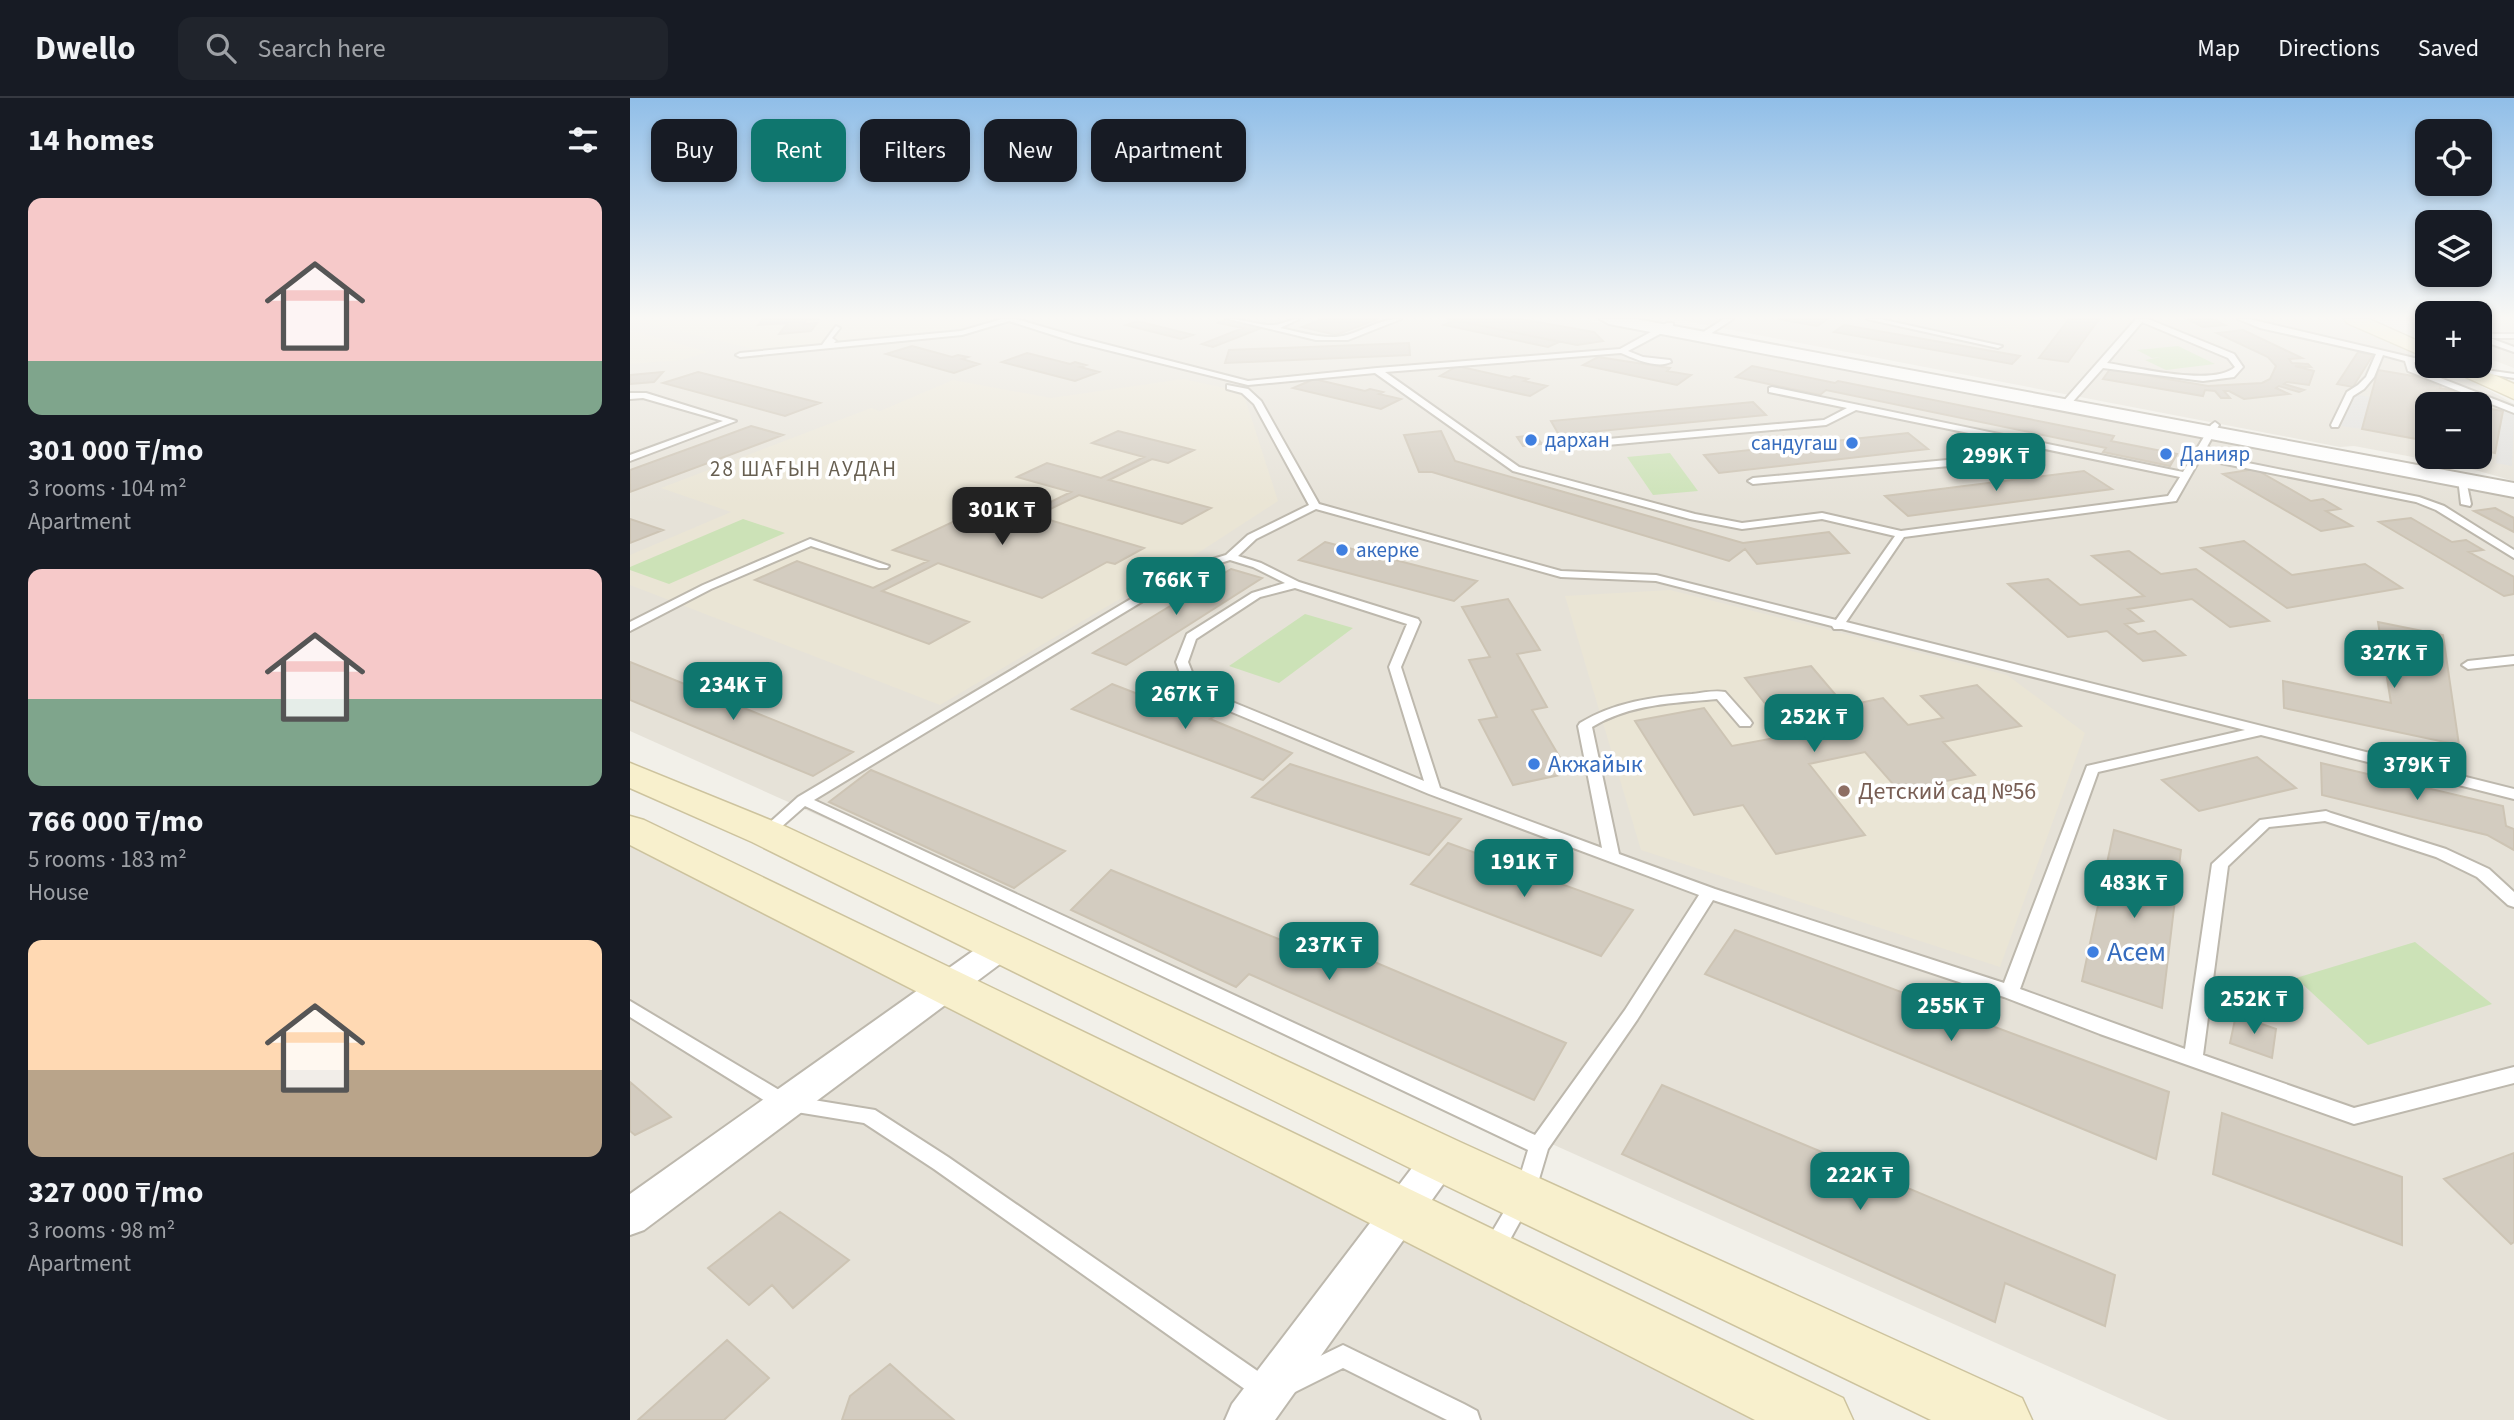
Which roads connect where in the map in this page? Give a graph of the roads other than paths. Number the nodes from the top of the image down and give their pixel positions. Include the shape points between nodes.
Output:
1 (1215, 381) edge
2 (1238, 381) edge
3 (1271, 381) edge
4 (1392, 381) joint
5 (1937, 381) edge
6 (2087, 381) edge
7 (2368, 381) edge
8 (2440, 381) edge
9 (1378, 383) dead end
10 (1772, 390) dead end
11 (630, 396) edge
12 (2065, 405) junction
13 (1855, 407) junction
14 (2514, 410) edge
15 (2335, 425) dead end
16 (2213, 429) junction
17 (2009, 439) junction
18 (1585, 444) dead end
19 (2196, 456) junction
20 (630, 458) edge
21 (2185, 475) junction
22 (2461, 480) junction
23 (1753, 481) dead end
24 (2514, 490) edge
25 (2466, 504) dead end
26 (1315, 506) junction
27 (1901, 534) junction
28 (2514, 555) edge
29 (1230, 557) junction
30 (883, 566) dead end
31 (1295, 584) junction
32 (1838, 626) junction
33 (630, 627) edge
34 (2514, 660) edge
35 (2468, 665) dead end
36 (1745, 723) dead end
37 (2260, 731) junction
38 (630, 774) edge
39 (1434, 791) junction
40 (2514, 794) edge
41 (803, 800) junction
42 (630, 829) edge
43 (766, 834) junction
44 (1612, 858) junction
45 (1709, 893) junction
46 (2514, 901) edge
47 (1001, 947) junction
48 (948, 988) junction
49 (2010, 992) junction
50 (630, 1009) edge
51 (2193, 1059) junction
52 (2514, 1075) edge
53 (785, 1103) junction
54 (1539, 1146) junction
55 (1441, 1158) junction
56 (1524, 1196) junction
57 (1401, 1213) junction
58 (630, 1217) edge
59 (1489, 1256) junction
60 (1259, 1406) edge
61 (1468, 1420) edge
62 (1821, 1420) edge
63 (2000, 1420) edge

1 - 26 lane via 1245,391 1258,403
2 - 3 lane
4 - 9 lane
4 - 27 lane via 1516,469 1742,526 1822,516
5 - 12 street
6 - 12 lane
7 - 15 lane via 2350,394
8 - 14 lane
10 - 13 lane
11 - 20 lane via 643,395 732,421
12 - 16 street
13 - 17 lane
13 - 18 lane via 1826,422
16 - 19 lane
16 - 22 street
17 - 21 lane
17 - 23 lane via 1993,458
19 - 21 lane
19 - 28 lane via 2419,500 2440,508
21 - 27 lane via 2172,499
22 - 24 street
22 - 25 lane
26 - 29 lane via 1252,537
26 - 32 lane via 1561,574 1656,578
27 - 32 lane
29 - 31 lane
29 - 41 lane via 1187,570
30 - 33 lane via 810,542
31 - 39 lane via 1415,622 1395,667
31 - 39 lane via 1256,595 1191,637 1182,662 1191,684 1220,702
32 - 37 lane
34 - 35 lane
36 - 44 lane via 1720,695 1642,704 1600,715 1585,726
37 - 40 lane
37 - 49 lane via 2092,769
38 - 43 main road
39 - 44 lane
41 - 43 lane
41 - 54 lane
42 - 48 main road
43 - 47 main road
44 - 45 lane
45 - 49 lane
45 - 54 lane via 1632,1015
46 - 51 lane via 2483,873 2441,853 2326,816 2265,823 2220,864
47 - 48 street
47 - 55 main road
48 - 53 street
48 - 57 main road
49 - 51 lane
50 - 53 lane
51 - 52 lane via 2354,1116
53 - 58 street
53 - 60 lane via 868,1116 941,1163
54 - 56 lane
55 - 56 main road
55 - 57 street
56 - 59 lane
56 - 63 main road
57 - 59 main road
57 - 60 street
59 - 62 main road
60 - 61 lane via 1343,1356

